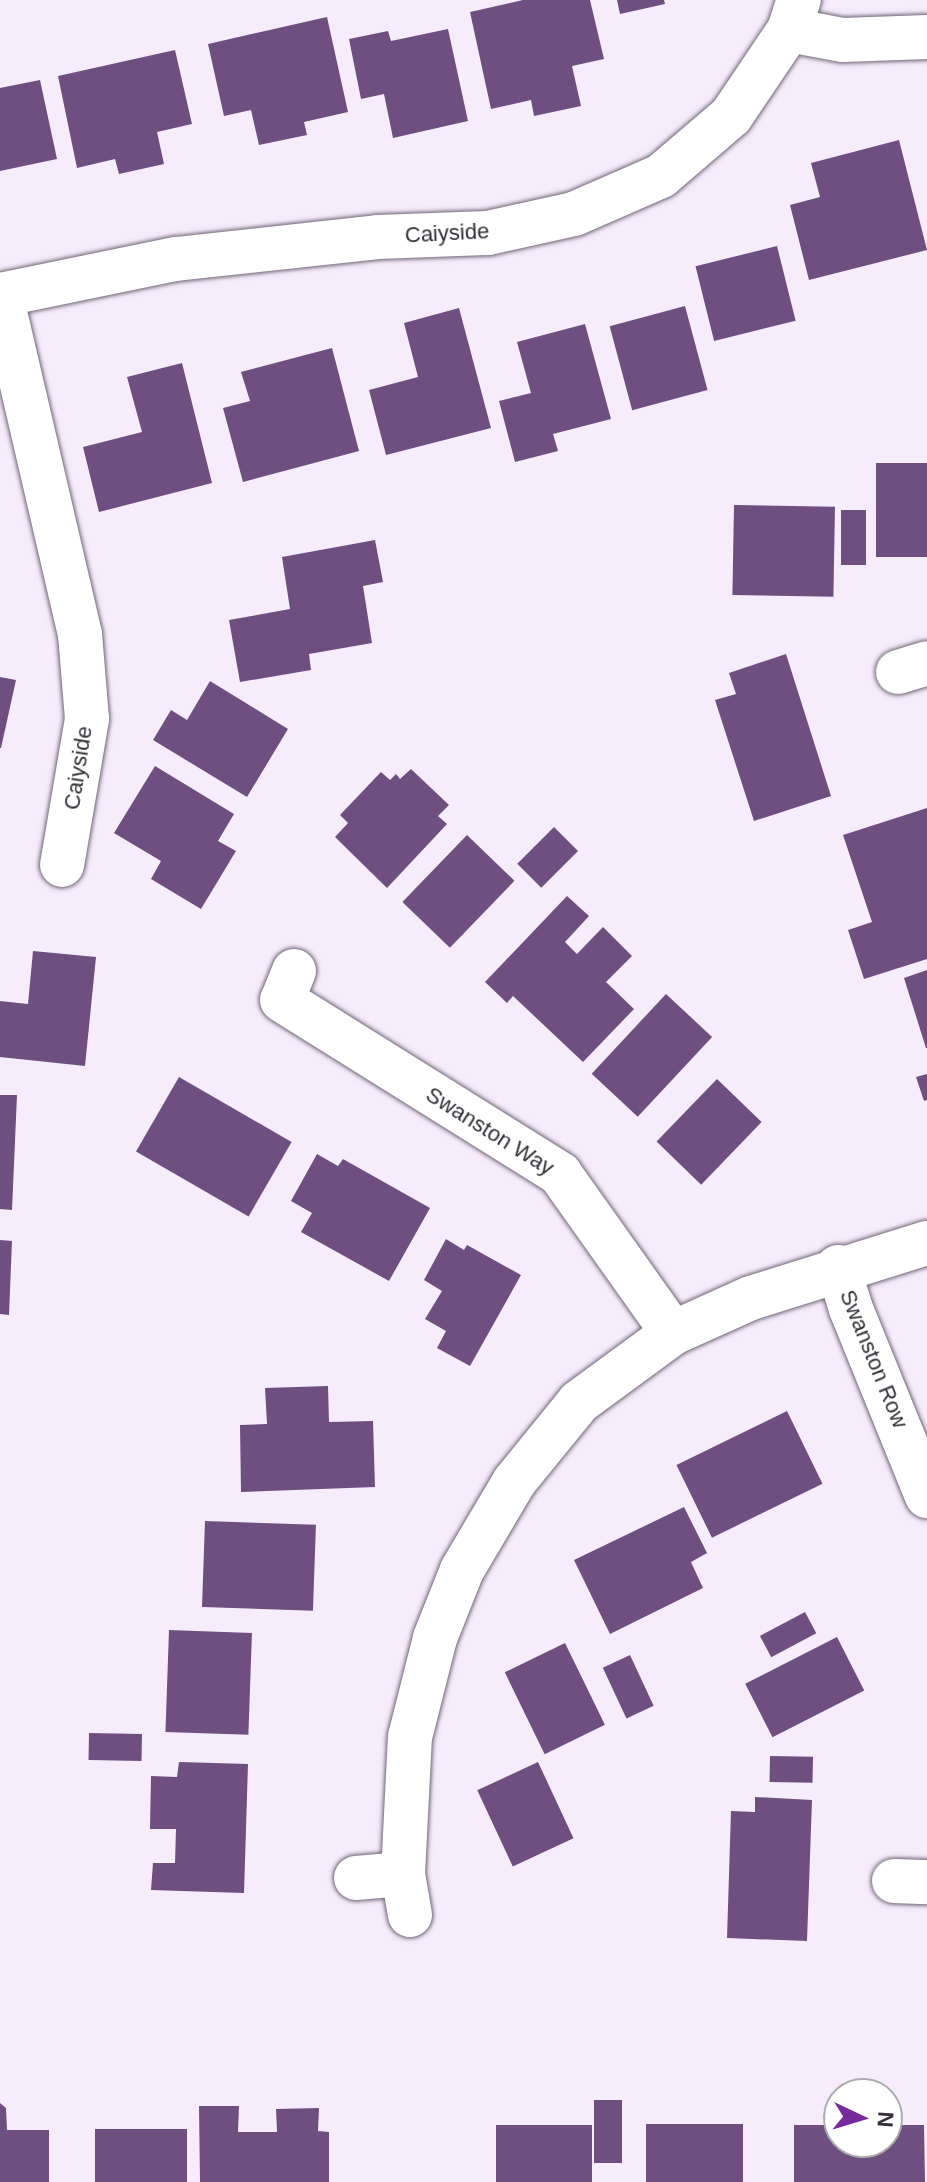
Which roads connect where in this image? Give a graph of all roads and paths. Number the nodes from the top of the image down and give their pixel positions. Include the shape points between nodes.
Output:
1 (794, 15) edge
2 (927, 37) edge
3 (0, 295) edge
4 (62, 865) dead end
5 (294, 971) dead end
6 (927, 1243) edge
7 (838, 1267) junction
8 (673, 1333) junction
9 (927, 1496) edge
10 (356, 1878) dead end

1 - 2 street via 843,40
1 - 3 street, Caiyside via 731,116 661,176 574,214 488,233 378,237 176,259
3 - 4 street, Caiyside via 80,634 87,719
5 - 8 street, Swanston Way via 282,1000 560,1174
6 - 7 street
7 - 8 street
7 - 9 street, Swanston Row
8 - 10 street via 579,1402 514,1482 462,1570 435,1638 410,1737 406,1895

